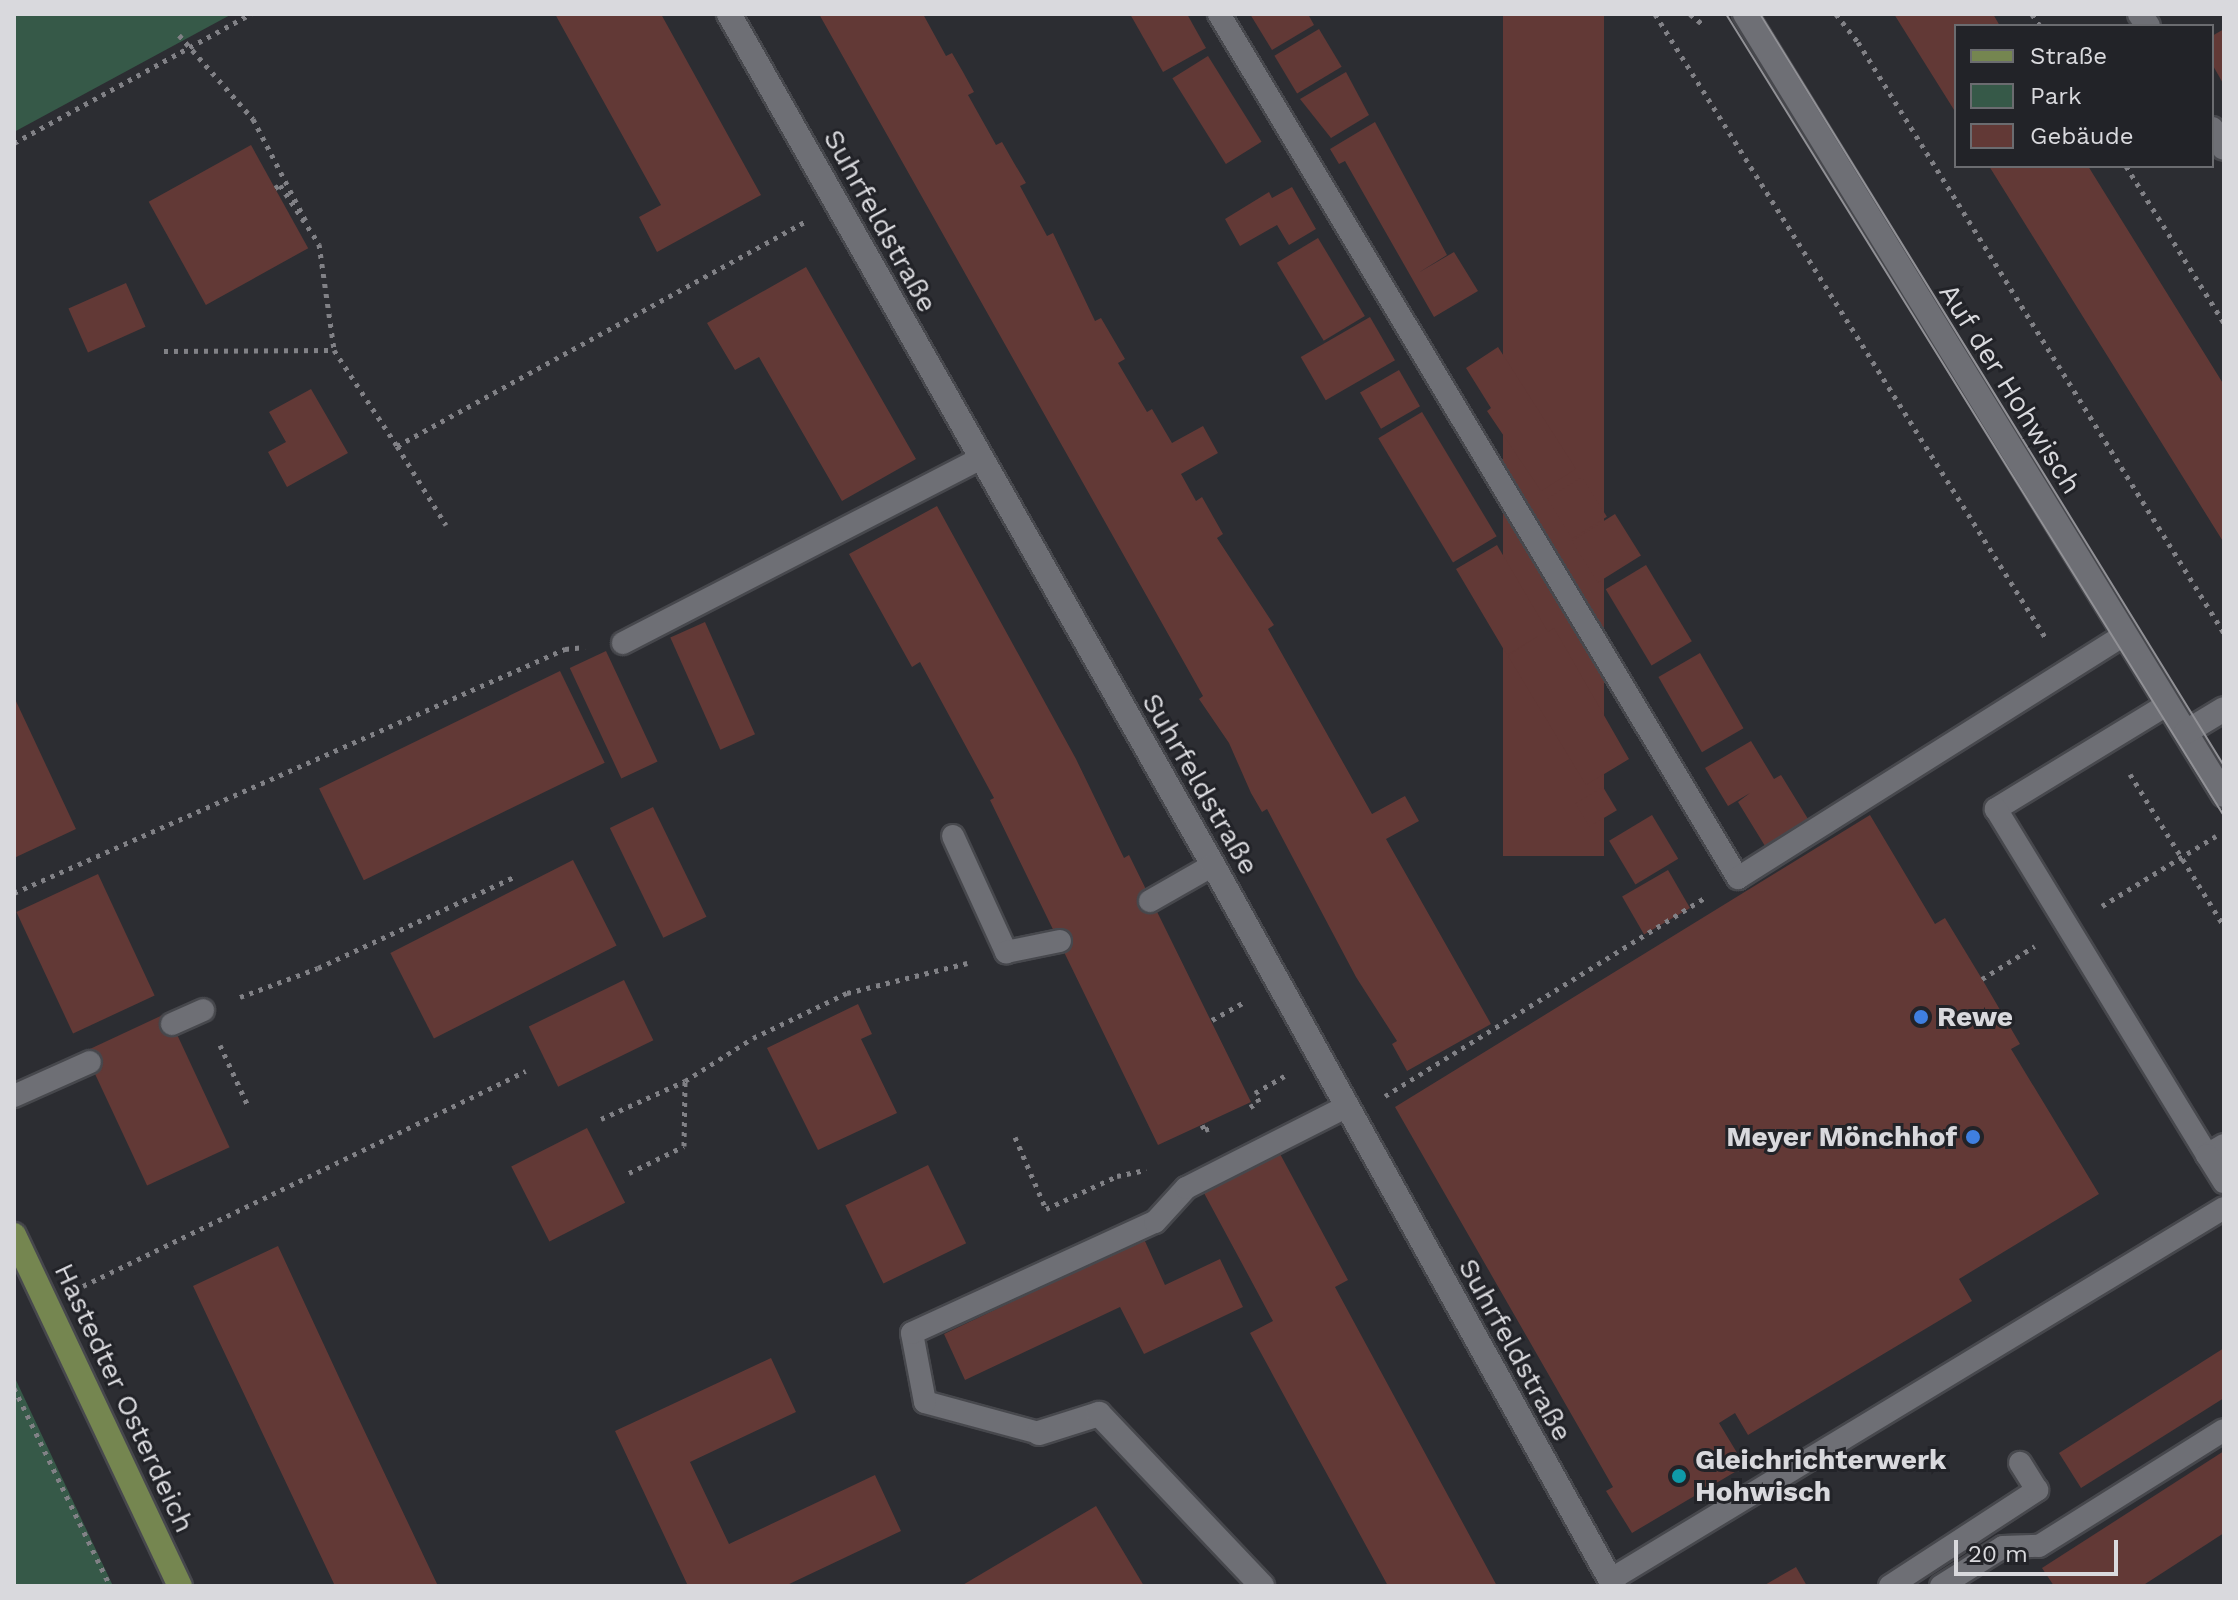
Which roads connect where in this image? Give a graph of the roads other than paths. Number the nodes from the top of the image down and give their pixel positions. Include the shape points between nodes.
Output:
1 (729, 14) edge
2 (1219, 14) edge
3 (1745, 14) edge
4 (980, 459) junction
5 (2126, 634) junction
6 (623, 643) road end
7 (2168, 704) junction
8 (2224, 709) edge
9 (2186, 732) junction
10 (2224, 795) edge
11 (953, 836) dead end
12 (1213, 865) junction
13 (1150, 901) dead end
14 (1060, 941) dead end
15 (203, 1010) road end
16 (172, 1024) dead end
17 (90, 1062) dead end
18 (14, 1096) edge
19 (1347, 1113) junction
20 (2216, 1150) edge
21 (2224, 1182) edge
22 (2224, 1208) edge
23 (14, 1235) edge
24 (2224, 1430) edge
25 (1039, 1433) joint
26 (2020, 1463) dead end
27 (1612, 1583) edge
28 (180, 1586) edge
29 (1262, 1586) edge
30 (1890, 1586) edge
31 (1941, 1586) edge

1 - 4 street, Suhrfeldstraße
2 - 5 lane via 1738,878
3 - 5 street, Auf der Hohwisch
4 - 6 lane
4 - 12 street, Suhrfeldstraße
5 - 7 street, Auf der Hohwisch
7 - 9 street, Auf der Hohwisch
7 - 20 lane via 1996,809
8 - 9 street
9 - 10 street, Auf der Hohwisch
11 - 14 lane via 1006,952
12 - 13 lane
12 - 19 street, Suhrfeldstraße
15 - 16 lane
17 - 18 lane
19 - 25 lane via 1186,1188 1155,1222 912,1333 925,1402
19 - 27 street, Suhrfeldstraße
20 - 21 lane
22 - 27 lane
23 - 28 main road, Hastedter Osterdeich
24 - 31 lane via 2039,1546 2003,1547
25 - 29 street via 1099,1414
26 - 30 lane via 2037,1490

